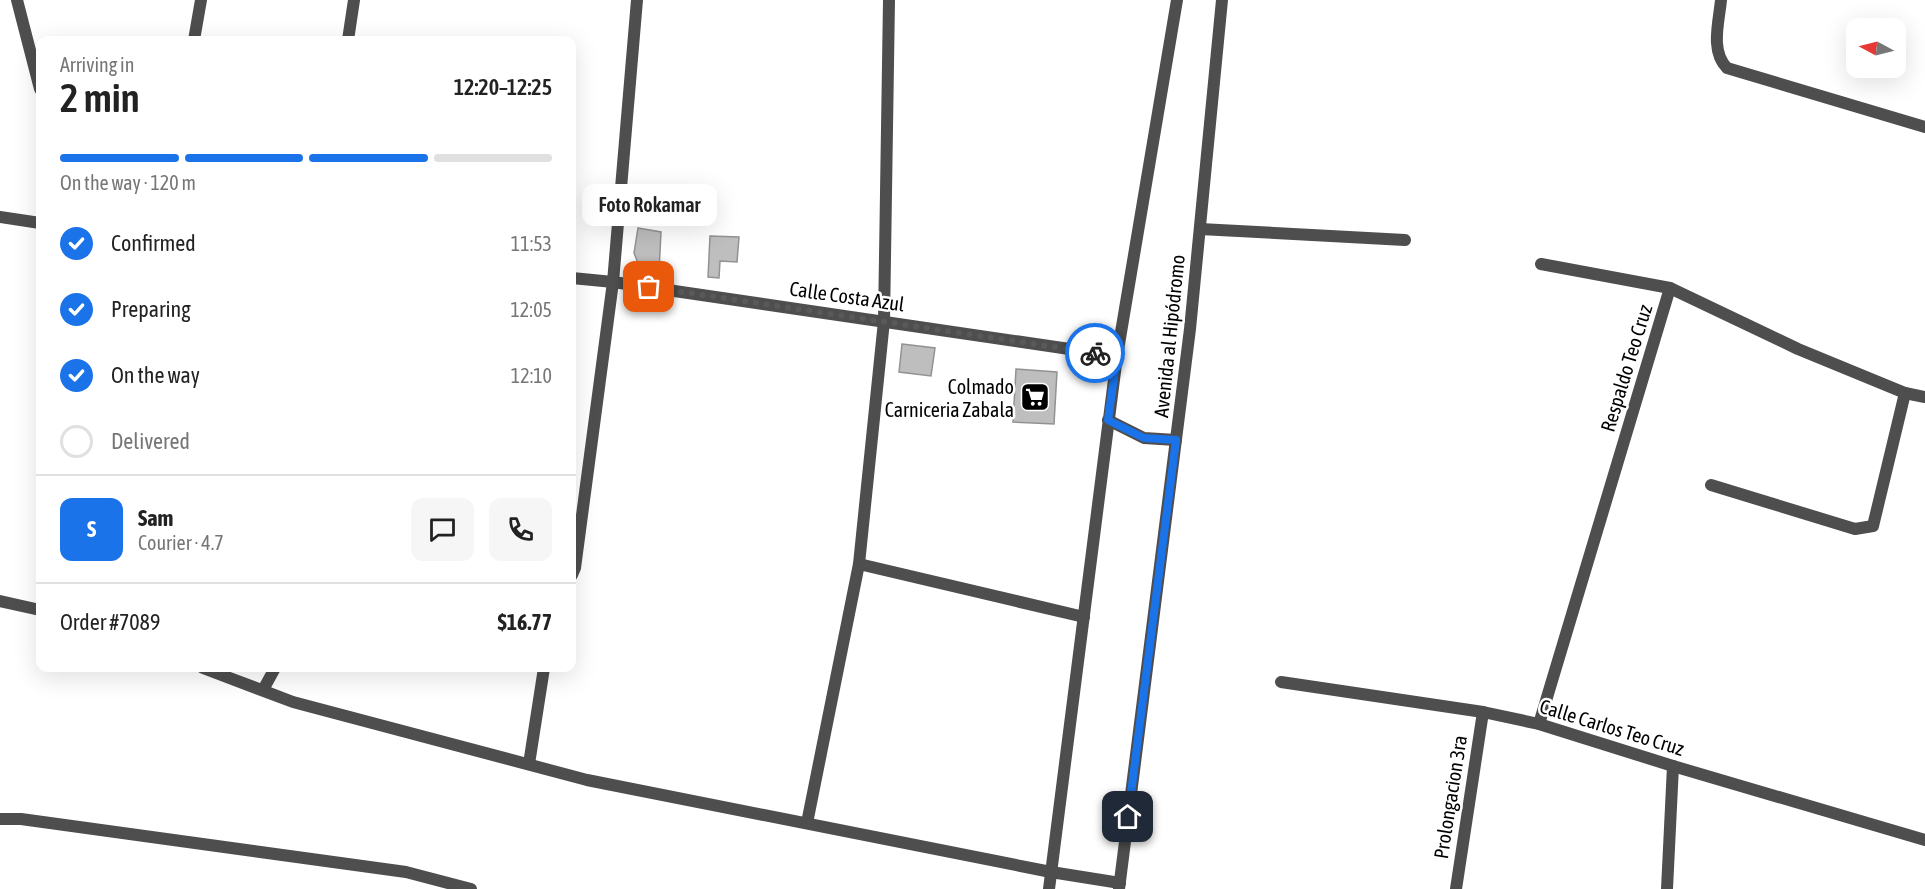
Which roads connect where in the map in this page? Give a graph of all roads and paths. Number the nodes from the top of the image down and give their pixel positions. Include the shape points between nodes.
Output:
1 (17, 0) edge
2 (201, 0) edge
3 (354, 0) edge
4 (637, 0) edge
5 (889, 0) edge
6 (1177, 0) edge
7 (1222, 0) edge
8 (1721, 0) edge
9 (195, 36) edge
10 (349, 36) edge
11 (36, 73) edge
12 (1925, 127) edge
13 (0, 217) edge
14 (36, 222) edge
15 (1200, 229) junction
16 (1405, 240) dead end
17 (1541, 264) dead end
18 (576, 278) edge
19 (613, 282) junction
20 (1670, 288) junction
21 (884, 321) junction
22 (1117, 356) junction
23 (1905, 393) junction
24 (1925, 397) edge
25 (1108, 420) junction
26 (1176, 440) junction
27 (1711, 485) dead end
28 (576, 557) edge
29 (859, 564) junction
30 (0, 601) edge
31 (36, 609) edge
32 (1084, 617) junction
33 (214, 672) edge
34 (272, 672) edge
35 (543, 672) edge
36 (1281, 681) dead end
37 (262, 690) junction
38 (1483, 712) junction
39 (1539, 724) junction
40 (529, 764) junction
41 (1673, 766) junction
42 (0, 819) edge
43 (807, 823) junction
44 (1925, 840) edge
45 (1051, 872) junction
46 (1120, 886) edge
47 (471, 889) edge
48 (1048, 889) edge
49 (1456, 889) edge
50 (1666, 889) edge

1 - 11 street
2 - 9 street
3 - 10 street
4 - 19 street
5 - 21 street
6 - 22 street
7 - 15 street, Avenida al Hipódromo
8 - 12 street via 1717,48 1727,68
13 - 14 street
15 - 16 street
15 - 26 street, Avenida al Hipódromo
17 - 20 street
18 - 19 street, Calle Costa Azul
19 - 21 street, Calle Costa Azul
19 - 28 street
20 - 23 street, Respaldo Teo Cruz via 1798,349
20 - 39 street, Respaldo Teo Cruz
21 - 22 street, Calle Costa Azul
21 - 29 street
22 - 25 street
23 - 24 street, Respaldo Teo Cruz
23 - 27 street via 1873,526 1855,529
25 - 26 street via 1144,438
25 - 32 street
26 - 46 street, Avenida al Hipódromo
29 - 32 street
29 - 43 street
30 - 31 street
32 - 45 street
33 - 37 street
34 - 37 street
35 - 40 street
36 - 38 street, Calle Carlos Teo Cruz
37 - 40 street via 293,702
38 - 39 street, Calle Carlos Teo Cruz
38 - 49 street, Prolongacion 3ra
39 - 41 street, Calle Carlos Teo Cruz
40 - 43 street via 587,780
41 - 44 street, Calle Carlos Teo Cruz
41 - 50 street
42 - 47 street via 406,872
43 - 45 street
45 - 46 street
45 - 48 street

